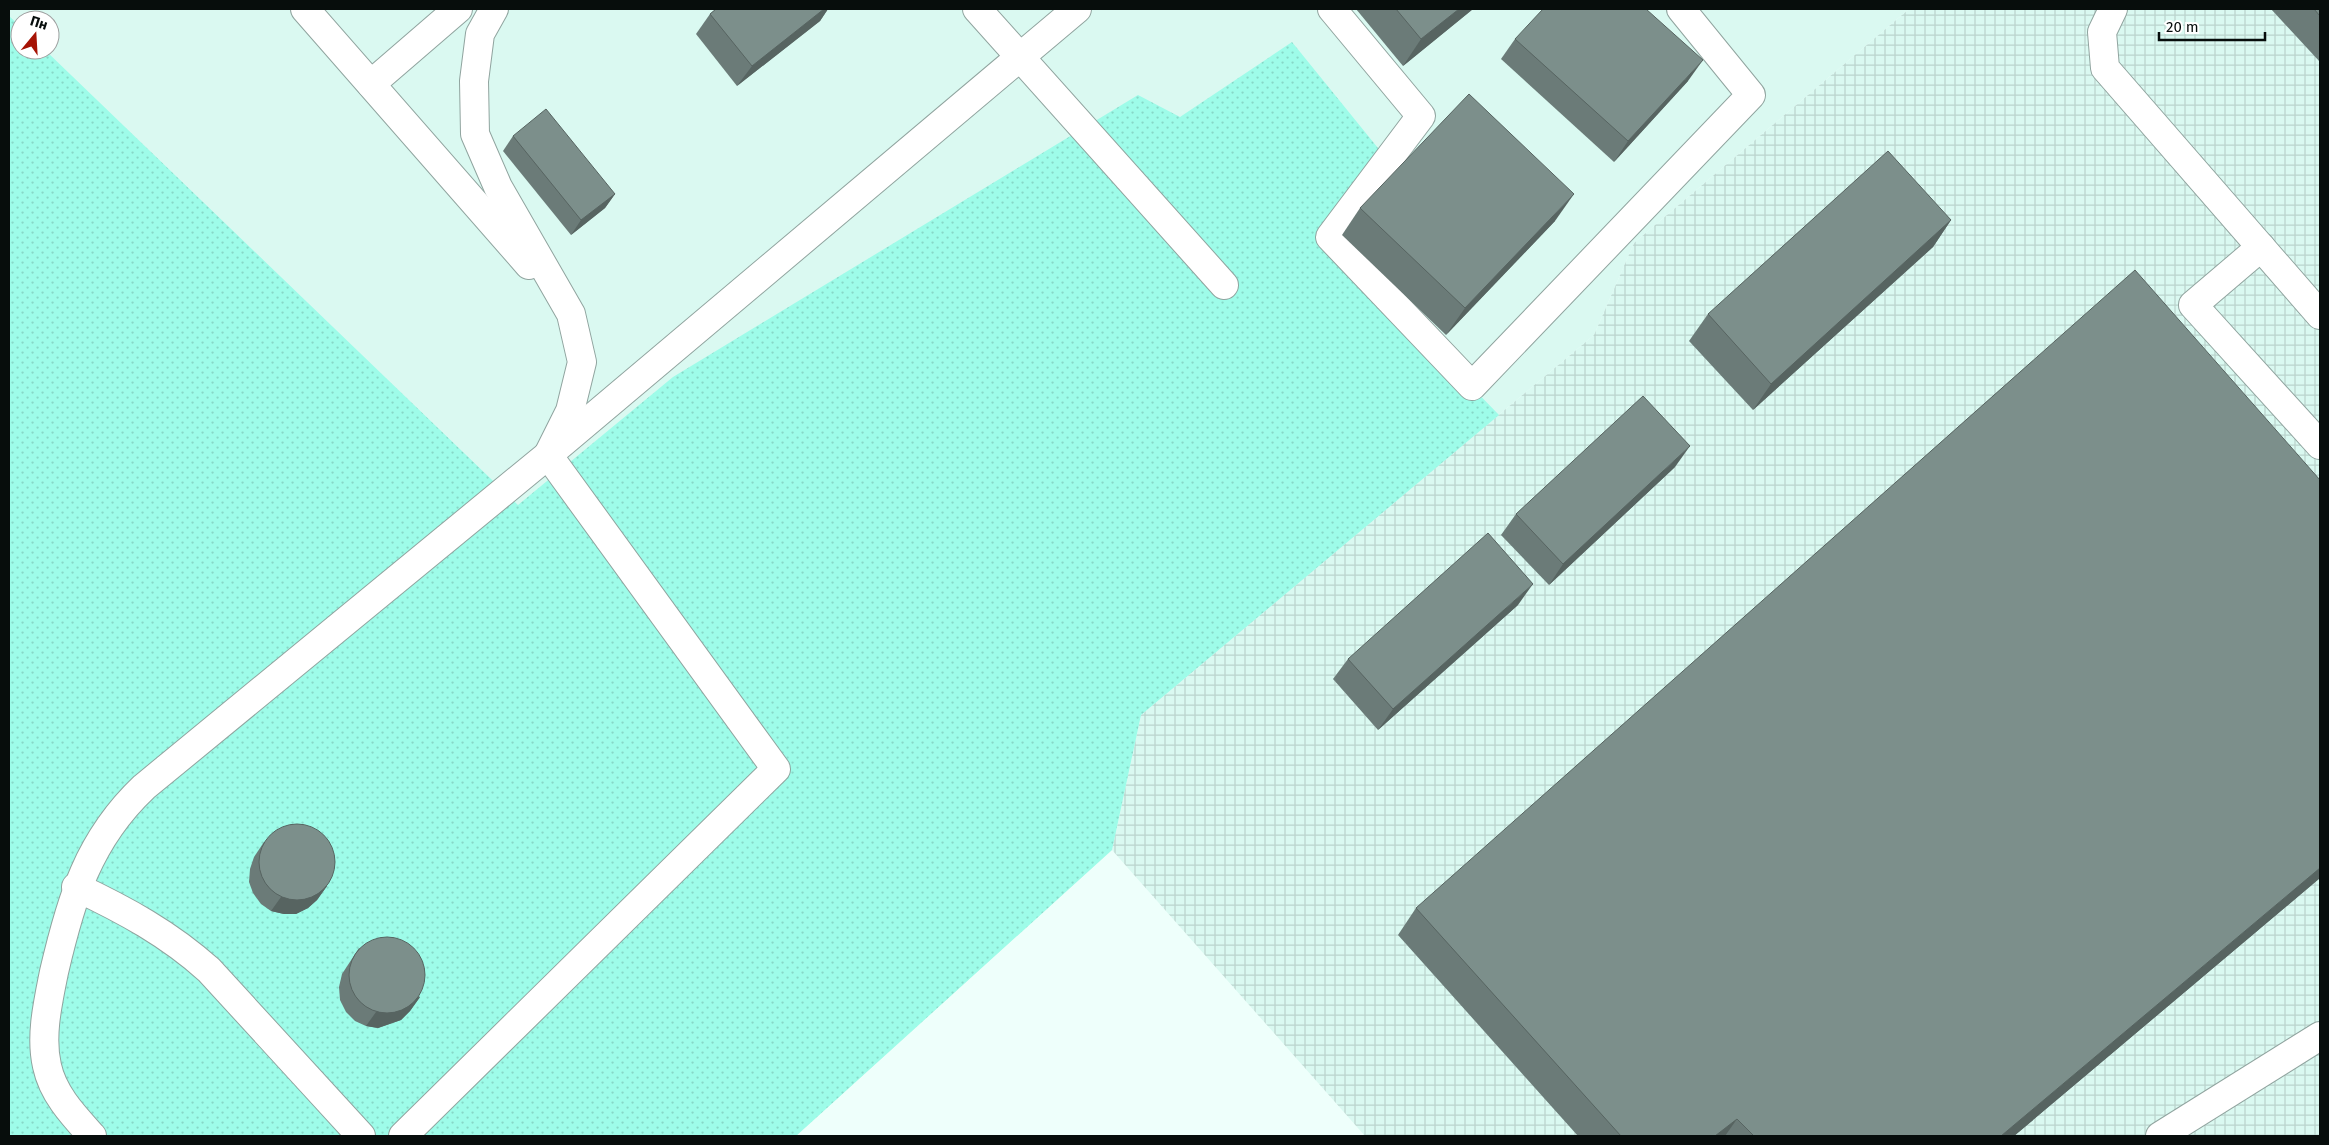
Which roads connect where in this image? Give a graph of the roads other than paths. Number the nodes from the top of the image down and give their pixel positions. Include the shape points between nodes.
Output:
1 (306, 9) edge
2 (458, 9) edge
3 (494, 9) edge
4 (977, 9) edge
5 (1077, 9) edge
6 (1332, 9) edge
7 (1681, 9) edge
8 (2112, 9) edge
9 (1021, 58) junction
10 (371, 84) junction
11 (2261, 247) junction
12 (1224, 285) dead end
13 (571, 314) junction
14 (2320, 315) edge
15 (2320, 445) edge
16 (548, 455) junction
17 (76, 887) junction
18 (2320, 1036) edge
19 (77, 1131) edge
20 (361, 1136) edge
21 (403, 1136) edge
22 (2160, 1136) edge

1 - 10 lane
2 - 10 lane
3 - 13 lane via 480,34 474,81 475,134 498,187
4 - 9 lane
5 - 9 lane
6 - 7 lane via 1421,116 1330,238 1472,386 1751,95
8 - 11 lane via 2102,32 2104,68
9 - 12 lane
9 - 16 lane
10 - 13 lane
11 - 14 lane
11 - 15 lane via 2193,305
13 - 16 lane via 582,362 570,411
16 - 17 lane via 144,787 108,826
16 - 21 lane via 776,769
17 - 19 lane via 52,982 45,1043 47,1066 54,1086
17 - 20 lane via 138,917 192,954
18 - 22 lane

